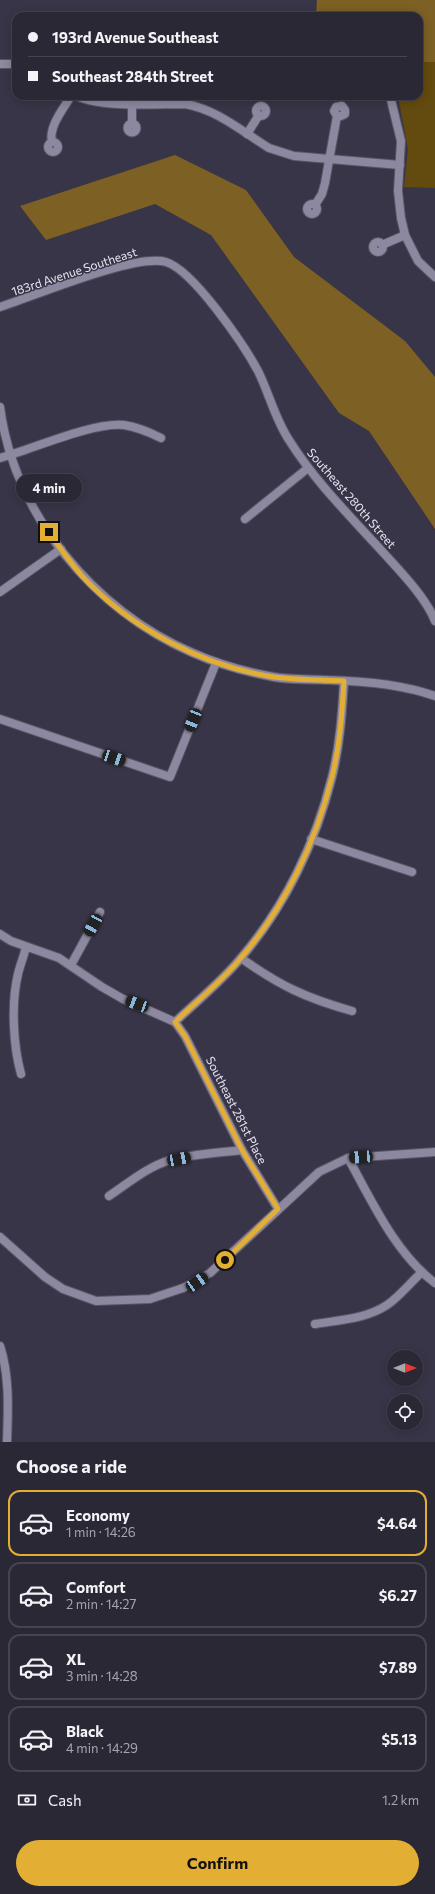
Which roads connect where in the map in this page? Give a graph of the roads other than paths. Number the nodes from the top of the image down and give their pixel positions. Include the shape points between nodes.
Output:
1 (0, 64) edge
2 (12, 64) edge
3 (69, 100) edge
4 (87, 100) edge
5 (391, 100) edge
6 (132, 104) junction
7 (259, 115) dead end
8 (337, 116) dead end
9 (132, 124) dead end
10 (247, 134) junction
11 (52, 142) dead end
12 (329, 158) junction
13 (400, 165) junction
14 (315, 205) dead end
15 (405, 235) junction
16 (382, 245) dead end
17 (179, 268) joint
18 (435, 276) edge
19 (0, 307) edge
20 (0, 407) edge
21 (161, 438) dead end
22 (11, 455) junction
23 (0, 458) edge
24 (308, 468) junction
25 (245, 519) dead end
26 (61, 549) junction
27 (0, 592) edge
28 (435, 621) edge
29 (216, 662) junction
30 (344, 681) junction
31 (434, 694) edge
32 (0, 719) edge
33 (311, 839) junction
34 (412, 872) dead end
35 (100, 912) dead end
36 (0, 934) edge
37 (26, 947) junction
38 (241, 958) junction
39 (71, 965) junction
40 (352, 1011) dead end
41 (175, 1022) junction
42 (21, 1074) dead end
43 (242, 1150) junction
44 (435, 1152) edge
45 (348, 1158) junction
46 (108, 1196) dead end
47 (278, 1209) junction
48 (0, 1237) edge
49 (421, 1273) junction
50 (435, 1284) edge
51 (315, 1324) dead end
52 (0, 1346) edge
53 (7, 1442) edge

1 - 2 street
3 - 11 street via 53,128
4 - 6 street
5 - 13 street via 401,141
6 - 9 street
6 - 10 street via 194,106 210,112
7 - 10 street
8 - 12 street
10 - 12 street via 278,152 294,156
12 - 13 street
12 - 14 street via 322,194
13 - 15 street via 398,206
15 - 16 street
15 - 18 street via 418,261
17 - 19 street, 183rd Avenue Southeast via 163,261 141,261
17 - 24 street, Southeast 280th Street via 197,285 237,337 258,372 288,438
20 - 22 street
21 - 22 street via 141,429 123,425 113,426 87,430
22 - 23 street
22 - 26 street via 42,522
24 - 25 street
24 - 28 street, Southeast 280th Street via 406,578
26 - 27 street
26 - 29 street via 82,576 122,611 156,635 191,653
29 - 30 street via 275,677
29 - 32 street via 170,777
30 - 31 street via 390,685
30 - 33 street via 332,776
33 - 34 street
33 - 38 street via 276,910
35 - 39 street
36 - 37 street
37 - 39 street via 59,958
37 - 42 street via 18,974 14,1013 15,1045
38 - 40 street via 267,977 295,992
38 - 41 street
39 - 41 street via 123,999
41 - 43 street, Southeast 281st Place via 185,1036
43 - 46 street via 167,1161 145,1171
43 - 47 street, Southeast 281st Place
44 - 45 street
45 - 47 street via 319,1172
45 - 49 street via 387,1225
47 - 48 street via 210,1273 183,1288 150,1299 109,1302 63,1289 45,1277
49 - 50 street
49 - 51 street via 388,1305 375,1312
52 - 53 street via 6,1364

